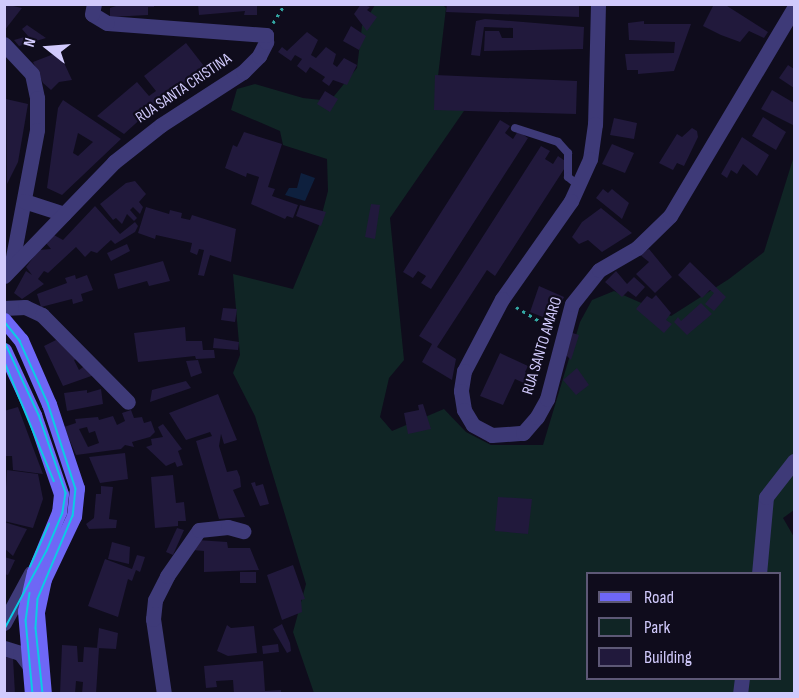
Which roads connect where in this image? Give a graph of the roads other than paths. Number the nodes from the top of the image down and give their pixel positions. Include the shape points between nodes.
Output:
1 (94, 4) edge
2 (598, 4) edge
3 (795, 8) edge
4 (4, 44) edge
5 (516, 128) dead end
6 (579, 186) junction
7 (24, 201) junction
8 (64, 214) junction
9 (8, 272) edge
10 (4, 308) edge
11 (4, 320) edge
12 (4, 350) edge
13 (128, 402) dead end
14 (795, 461) edge
15 (243, 531) dead end
16 (37, 562) junction
17 (759, 572) edge
18 (16, 603) junction
19 (4, 615) edge
20 (4, 623) edge
21 (4, 648) edge
22 (29, 665) junction
23 (32, 693) edge
24 (44, 693) edge
25 (164, 693) edge

1 - 8 street, RUA SANTA CRISTINA via 92,14 107,23 266,35 264,50 243,72 114,162
2 - 6 street, RUA SANTO AMARO via 594,136
3 - 6 street, RUA SANTO AMARO via 669,216 637,248 608,264 584,285 572,304 547,399 532,423 523,433 492,435 473,425 464,410 464,371 502,299
4 - 7 street via 32,74 37,98 37,130
5 - 6 lane via 558,142 568,153 568,177
7 - 8 street
7 - 9 street
8 - 9 street, RUA SANTA CRISTINA
10 - 13 street via 25,307 42,315
11 - 24 street via 21,340 49,404 77,488 74,516 44,579 37,613
12 - 16 street via 60,488 59,512
14 - 17 street via 766,497
15 - 25 street via 228,527 199,530 155,600 153,619
16 - 18 street
16 - 22 street via 26,611
18 - 19 street
18 - 20 street
21 - 22 street via 20,653
22 - 23 street

